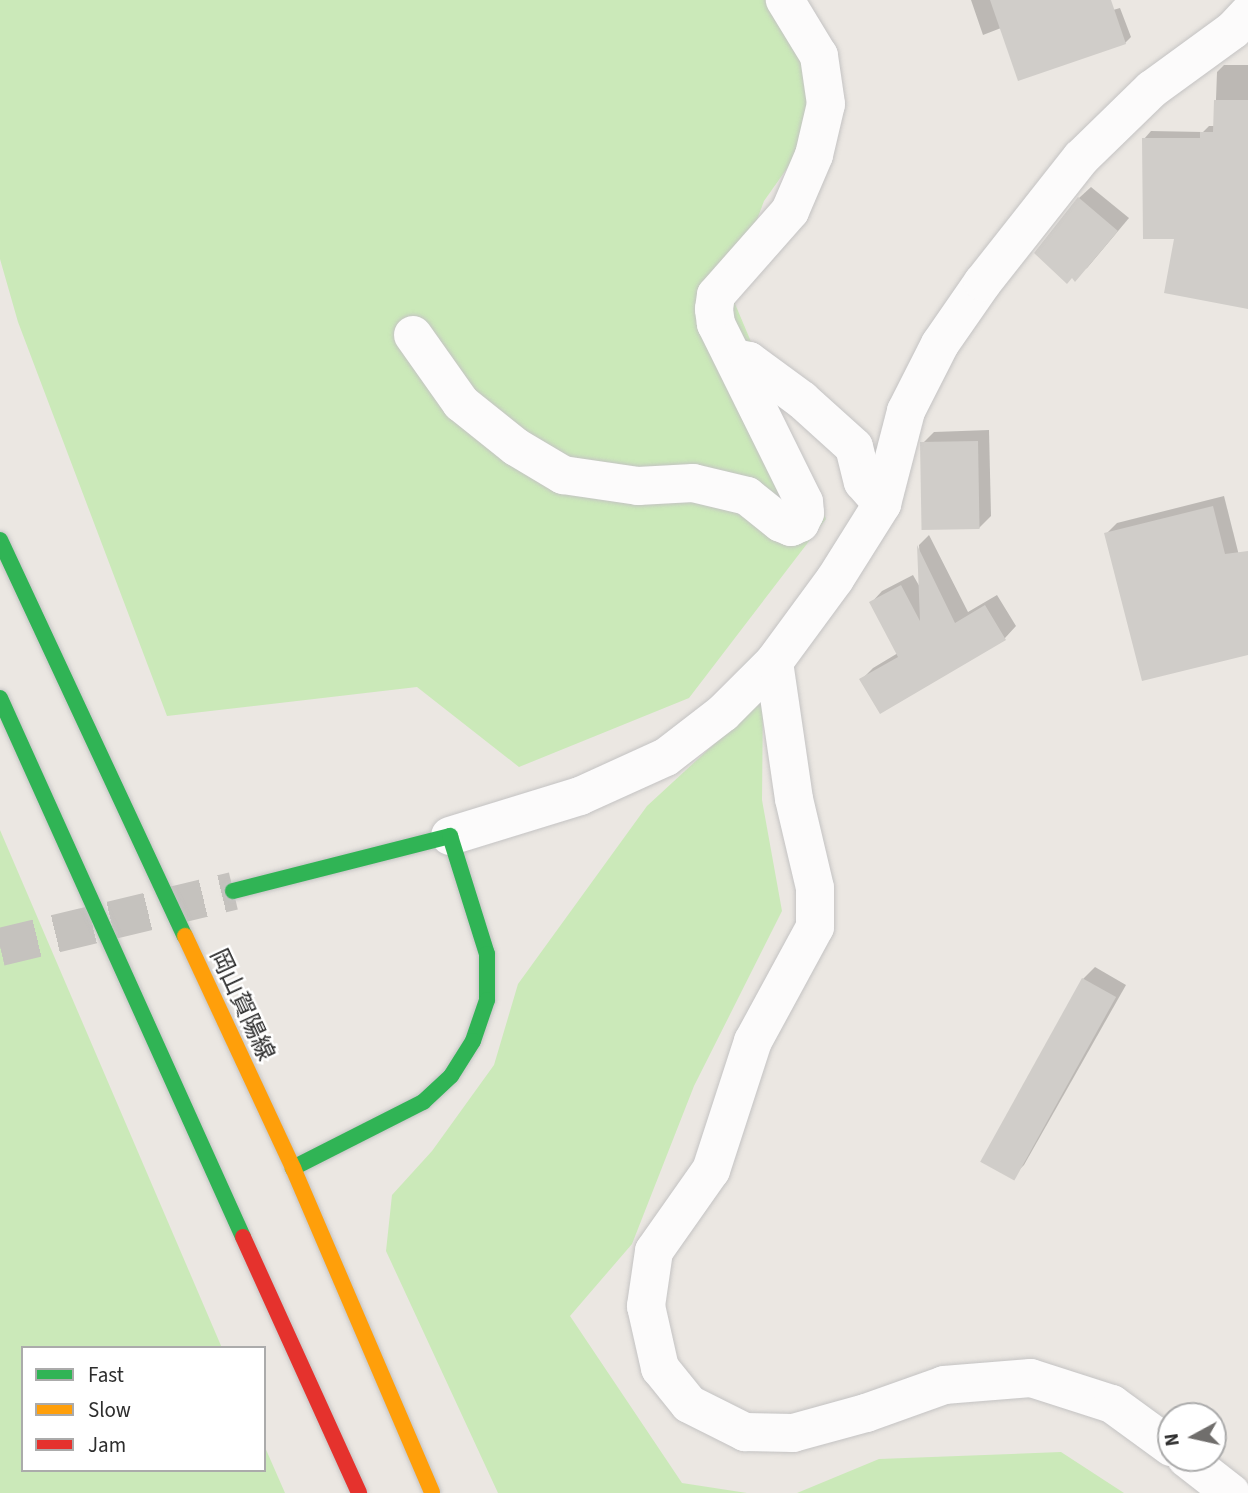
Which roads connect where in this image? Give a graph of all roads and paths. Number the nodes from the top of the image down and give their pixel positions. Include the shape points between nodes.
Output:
1 (785, 0) edge
2 (1248, 15) edge
3 (413, 335) dead end
4 (734, 358) junction
5 (882, 504) junction
6 (0, 540) edge
7 (774, 662) junction
8 (0, 698) edge
9 (450, 836) junction
10 (233, 891) tunnel mouth
11 (293, 1168) junction
12 (1157, 1437) edge
13 (1204, 1472) edge
14 (359, 1493) edge
15 (432, 1493) edge
16 (1230, 1493) edge

1 - 4 street via 819,56 826,104 814,155 790,211 716,295 716,324
2 - 5 street via 1152,89 1081,158 983,282 940,344 906,411
3 - 4 street via 461,403 516,447 562,475 638,486 694,483 747,495 791,527 800,523 804,502
4 - 5 street via 749,362 802,400 853,447 863,482
5 - 7 street via 835,579
6 - 11 main road, 岡山賀陽線
7 - 9 street via 723,713 666,757 580,796
7 - 12 street via 794,800 816,888 815,927 753,1041 711,1170 654,1251 646,1306 660,1367 689,1404 745,1432 793,1433 944,1385 1031,1378 1112,1404
8 - 14 main road
9 - 10 main road
9 - 11 main road via 487,954 487,1000 473,1041 451,1076 423,1102
11 - 15 main road, 岡山賀陽線
13 - 16 street

